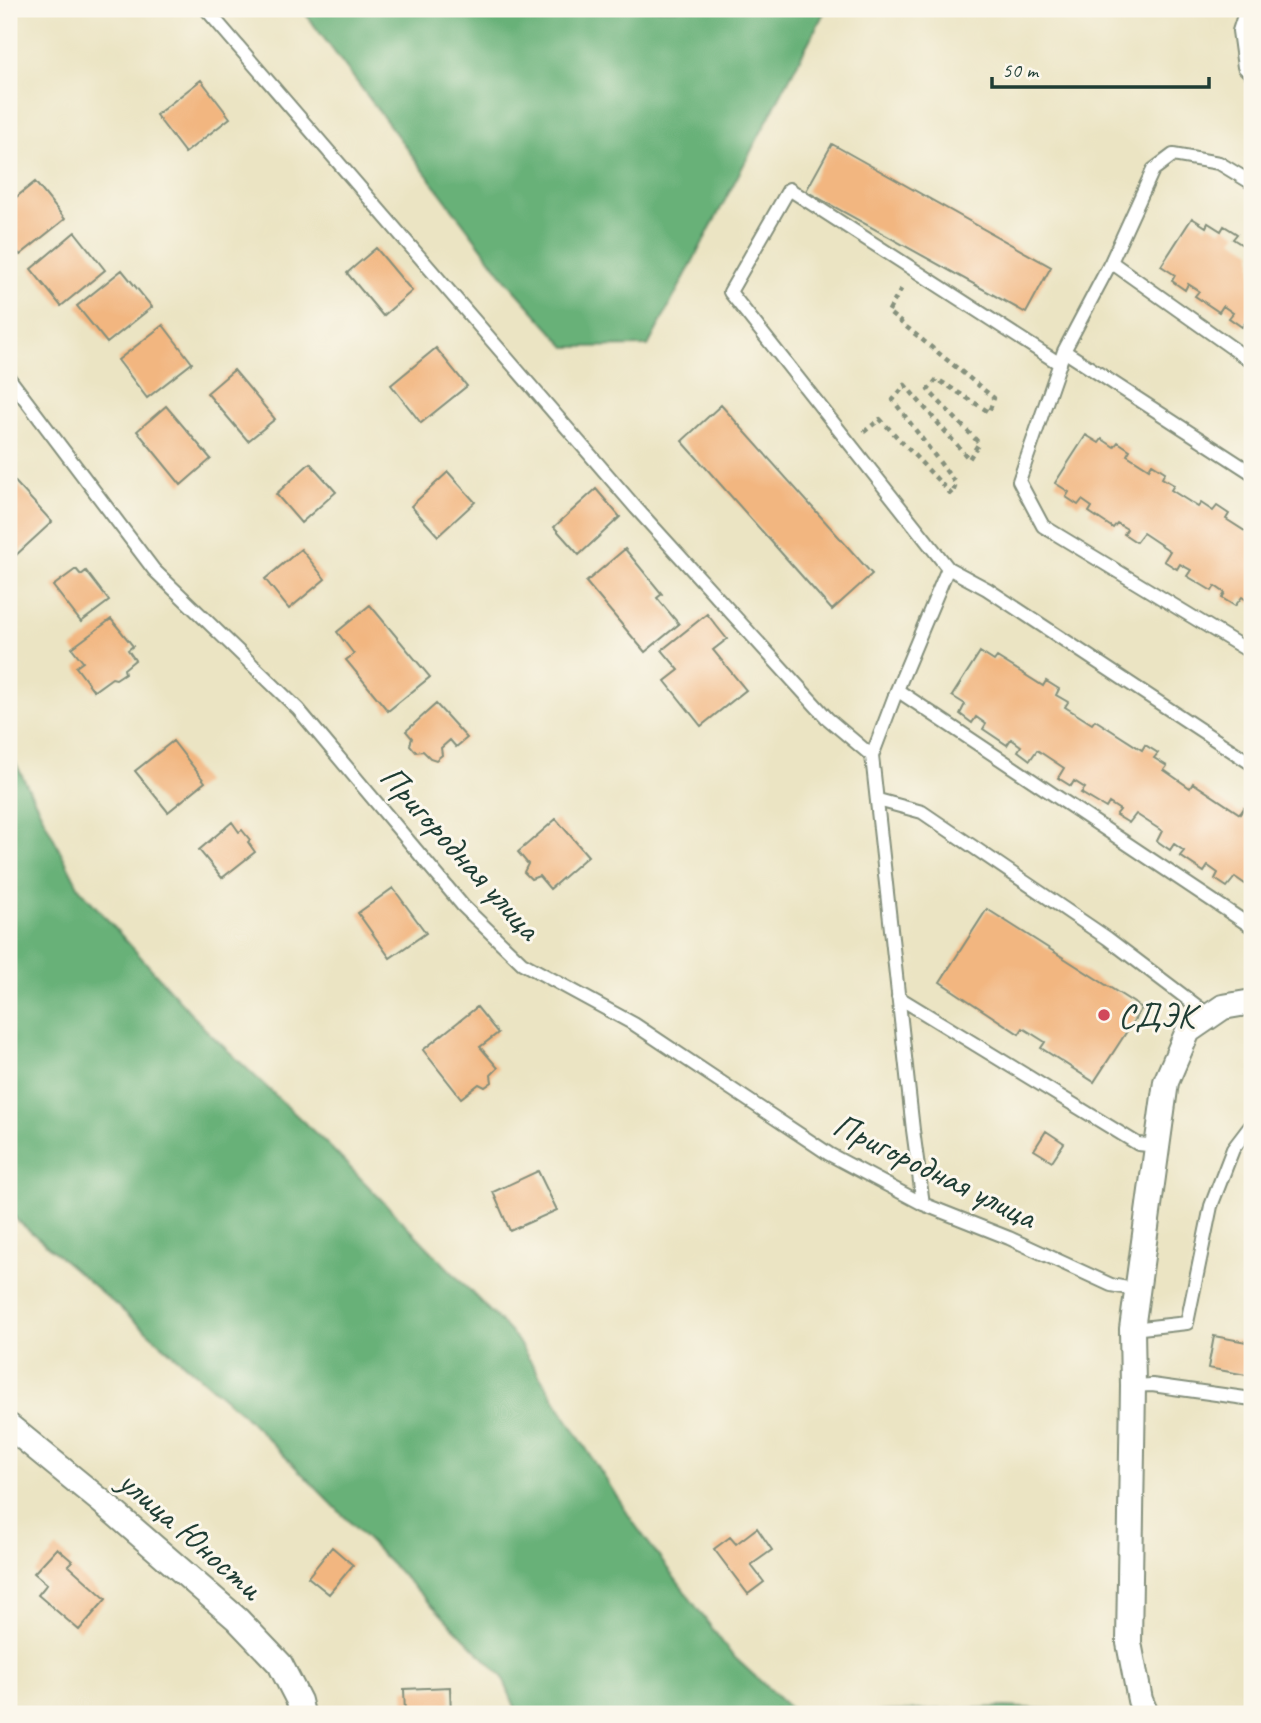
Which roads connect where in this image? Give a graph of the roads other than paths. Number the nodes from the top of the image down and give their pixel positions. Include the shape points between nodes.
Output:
1 (206, 9) edge
2 (1246, 9) edge
3 (1252, 75) edge
4 (1252, 183) edge
5 (1111, 262) junction
6 (1064, 351) junction
7 (1252, 362) edge
8 (1060, 365) junction
9 (9, 378) edge
10 (1252, 474) edge
11 (948, 568) junction
12 (1252, 653) edge
13 (897, 690) junction
14 (872, 756) junction
15 (1252, 764) edge
16 (878, 800) junction
17 (1252, 927) edge
18 (898, 996) junction
19 (1252, 1002) edge
20 (1210, 1016) junction
21 (1252, 1124) edge
22 (1158, 1146) junction
23 (923, 1204) junction
24 (1138, 1290) junction
25 (1132, 1329) junction
26 (1133, 1386) junction
27 (1252, 1399) edge
28 (9, 1426) edge
29 (302, 1714) edge
30 (1146, 1714) edge

1 - 14 lane via 636,508 827,718
2 - 3 lane via 1239,31 1244,67
4 - 5 lane via 1219,163 1173,155 1153,170
5 - 6 lane
5 - 7 lane
6 - 8 lane
6 - 10 lane
8 - 11 lane via 789,189 730,292
8 - 12 lane via 1019,481 1043,526
9 - 23 lane, Пригородная улица via 154,570 298,709 463,906 522,963 634,1024 830,1154
11 - 13 lane
11 - 15 lane
13 - 14 lane
13 - 17 lane
14 - 16 lane
16 - 18 lane
16 - 20 lane via 922,811 1107,938
18 - 22 lane via 1138,1144
18 - 23 lane
19 - 20 street via 1223,1007
20 - 22 street via 1188,1031 1166,1082
21 - 25 lane via 1233,1149 1211,1206 1187,1323
22 - 24 street
23 - 24 lane, Пригородная улица via 1111,1285
24 - 25 street
25 - 26 street
26 - 27 lane
26 - 30 street via 1129,1643
28 - 29 street, улица Юности via 237,1619 280,1664

